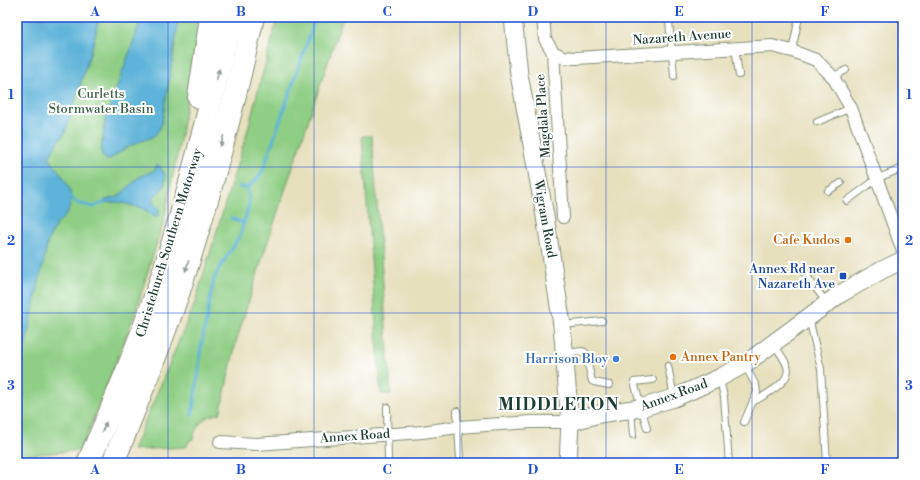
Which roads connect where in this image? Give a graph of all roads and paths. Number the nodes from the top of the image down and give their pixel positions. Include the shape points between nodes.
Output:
1 (211, 17) edge
2 (232, 17) edge
3 (253, 17) edge
4 (267, 17) edge
5 (513, 17) edge
6 (543, 17) edge
7 (799, 17) edge
8 (669, 21) dead end
9 (735, 48) junction
10 (792, 51) junction
11 (553, 52) junction
12 (672, 52) junction
13 (846, 70) dead end
14 (739, 75) dead end
15 (674, 76) dead end
16 (833, 77) junction
17 (232, 103) junction
18 (851, 108) junction
19 (817, 122) dead end
20 (903, 168) edge
21 (878, 178) junction
22 (191, 180) junction
23 (841, 183) dead end
24 (828, 191) dead end
25 (847, 201) dead end
26 (563, 217) dead end
27 (903, 250) edge
28 (903, 260) edge
29 (803, 271) dead end
30 (827, 304) junction
31 (809, 317) junction
32 (602, 321) dead end
33 (562, 325) junction
34 (774, 343) junction
35 (565, 353) junction
36 (745, 364) junction
37 (668, 366) dead end
38 (719, 378) junction
39 (653, 380) dead end
40 (610, 385) dead end
41 (674, 398) junction
42 (753, 402) junction
43 (387, 407) dead end
44 (636, 409) junction
45 (457, 411) dead end
46 (570, 422) junction
47 (744, 422) dead end
48 (458, 427) junction
49 (647, 428) dead end
50 (387, 434) junction
51 (633, 435) dead end
52 (220, 442) dead end
53 (460, 459) dead end
54 (88, 463) edge
55 (113, 463) edge
56 (388, 463) edge
57 (568, 463) edge
58 (729, 463) edge
59 (827, 463) edge

1 - 22 highway via 192,136
22 -> 2 highway, Christchurch Southern Motorway
3 - 17 highway, Christchurch Southern Motorway
4 - 17 highway via 254,63
5 - 33 main road, Wigram Road via 520,74
6 - 11 street, Magdala Place via 545,39
7 - 10 lane
8 - 12 lane
9 - 10 street, Nazareth Avenue via 772,46
9 - 12 street, Nazareth Avenue
9 - 14 lane
10 - 16 street, Nazareth Avenue via 816,60
11 - 12 street, Nazareth Avenue via 563,57 576,58
11 - 26 street, Magdala Place
12 - 15 lane
13 - 16 lane
16 - 18 street, Nazareth Avenue
17 -> 55 highway, Christchurch Southern Motorway via 180,287
18 - 19 lane
18 - 21 street, Nazareth Avenue
20 - 21 lane
21 - 25 lane
21 - 27 street, Nazareth Avenue
54 -> 22 highway, Christchurch Southern Motorway via 136,349
23 - 24 lane
28 - 30 main road, Annex Road via 856,284
29 - 30 lane
30 - 31 main road, Annex Road
31 - 34 main road, Annex Road
31 - 59 lane via 821,369
32 - 33 lane
33 - 35 main road, Wigram Road
34 - 36 main road, Annex Road
34 - 42 lane via 787,366 786,376 777,387
35 - 40 lane via 584,352 592,381
35 - 46 main road, Wigram Road
36 - 38 main road, Annex Road
36 - 42 lane via 756,386
37 - 41 lane
38 - 41 main road, Annex Road
38 - 58 lane via 724,397
39 - 44 lane via 634,382
41 - 44 main road, Annex Road
42 - 47 lane
43 - 50 lane
44 - 46 main road, Annex Road via 599,414
44 - 49 lane
44 - 51 lane
45 - 48 lane
46 - 48 street, Annex Road
46 - 57 main road, Wigram Road
48 - 50 street, Annex Road
48 - 53 lane
50 - 52 street, Annex Road via 257,444
50 - 56 lane

